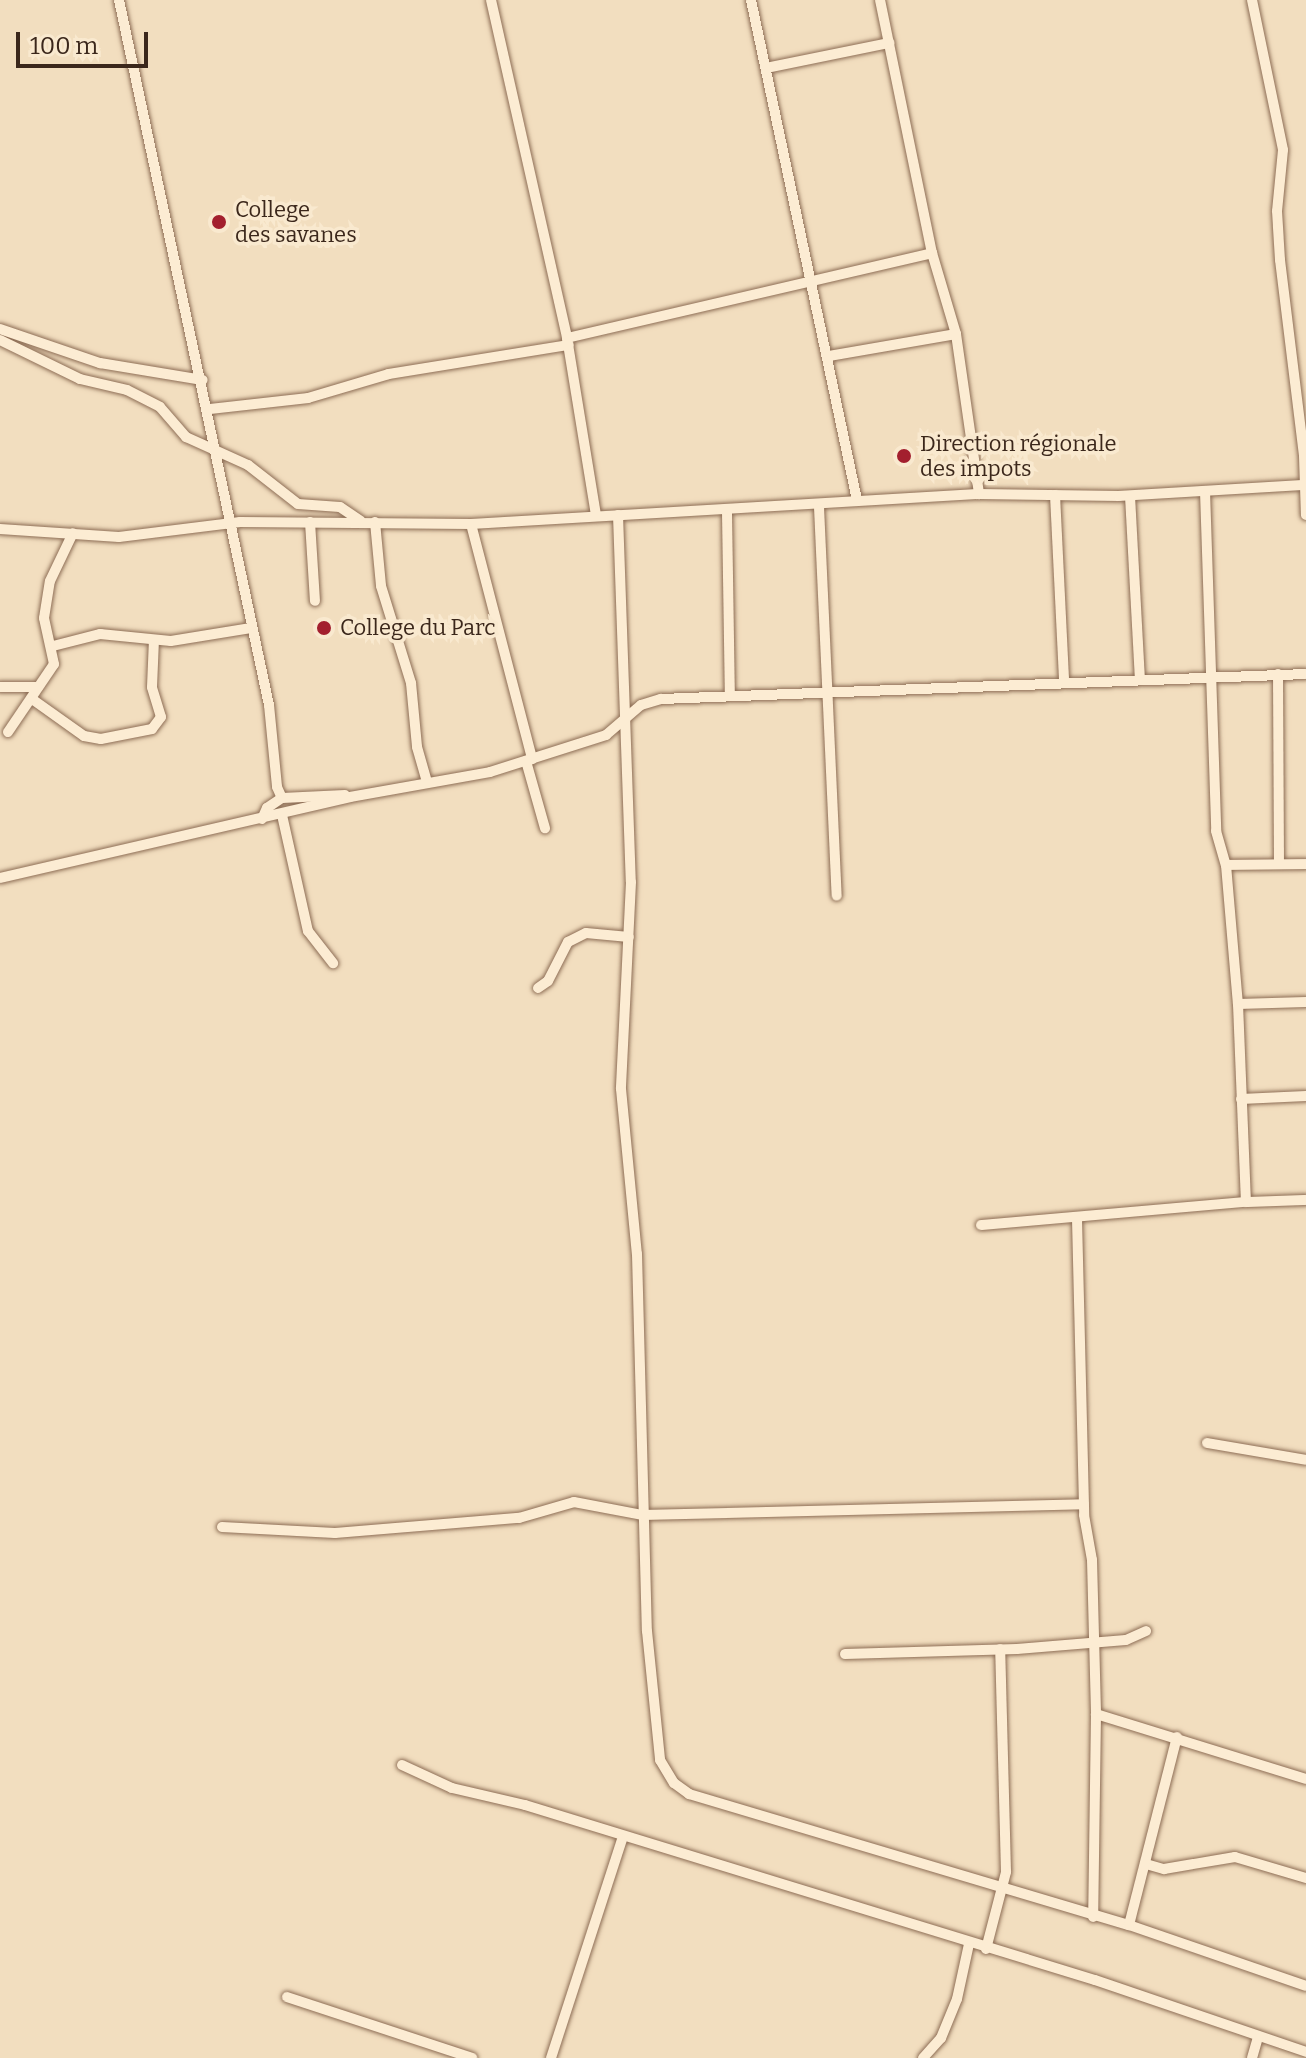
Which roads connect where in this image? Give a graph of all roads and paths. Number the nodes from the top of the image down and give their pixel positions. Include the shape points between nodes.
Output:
1 (119, 0) edge
2 (492, 0) edge
3 (751, 0) edge
4 (880, 0) edge
5 (1252, 0) edge
6 (889, 43) junction
7 (766, 68) junction
8 (932, 253) junction
9 (811, 282) junction
10 (0, 329) edge
11 (956, 334) junction
12 (0, 340) edge
13 (568, 341) junction
14 (829, 356) junction
15 (203, 380) junction
16 (210, 409) junction
17 (216, 450) junction
18 (1306, 485) edge
19 (1205, 491) junction
20 (979, 494) junction
21 (1055, 495) junction
22 (1130, 496) junction
23 (857, 500) junction
24 (819, 507) junction
25 (727, 513) junction
26 (596, 515) junction
27 (618, 515) junction
28 (1306, 515) edge
29 (361, 521) junction
30 (310, 522) junction
31 (375, 522) junction
32 (227, 524) junction
33 (471, 524) junction
34 (0, 529) edge
35 (73, 533) junction
36 (315, 601) dead end
37 (251, 628) junction
38 (154, 640) junction
39 (53, 646) junction
40 (1278, 674) junction
41 (1306, 674) edge
42 (1210, 677) junction
43 (1140, 679) junction
44 (1064, 682) junction
45 (0, 687) edge
46 (38, 687) junction
47 (830, 692) junction
48 (730, 695) junction
49 (32, 699) junction
50 (629, 714) junction
51 (8, 732) dead end
52 (529, 760) junction
53 (427, 783) junction
54 (350, 797) junction
55 (282, 798) junction
56 (282, 815) junction
57 (262, 819) junction
58 (545, 828) dead end
59 (1306, 852) edge
60 (1279, 864) junction
61 (1304, 864) edge
62 (1226, 865) junction
63 (0, 878) edge
64 (837, 896) dead end
65 (629, 937) junction
66 (333, 963) dead end
67 (538, 988) dead end
68 (1306, 1002) edge
69 (1238, 1004) junction
70 (1306, 1096) edge
71 (1241, 1099) junction
72 (1306, 1200) edge
73 (1246, 1202) junction
74 (1077, 1219) junction
75 (981, 1225) dead end
76 (1207, 1443) dead end
77 (1306, 1460) edge
78 (1084, 1504) junction
79 (642, 1515) junction
80 (222, 1527) dead end
81 (1146, 1631) dead end
82 (1093, 1642) junction
83 (1000, 1649) junction
84 (845, 1654) dead end
85 (1096, 1714) junction
86 (1177, 1737) junction
87 (402, 1765) dead end
88 (1306, 1779) edge
89 (622, 1839) junction
90 (1146, 1864) junction
91 (1306, 1878) edge
92 (1002, 1889) junction
93 (1093, 1917) junction
94 (1129, 1925) junction
95 (969, 1944) junction
96 (986, 1949) junction
97 (1306, 1986) edge
98 (287, 1997) dead end
99 (1258, 2037) junction
100 (1306, 2052) edge
101 (472, 2058) edge
102 (551, 2058) edge
103 (923, 2058) edge
104 (1252, 2058) edge

1 - 15 street
2 - 13 street
3 - 7 street
4 - 6 street
5 - 18 street via 1283,150 1277,211 1280,260
6 - 7 street
6 - 8 street
7 - 9 street
8 - 9 street
8 - 11 street
9 - 13 street
9 - 14 street
10 - 15 street via 100,363
11 - 14 street
11 - 20 street
12 - 17 street via 44,364 127,390 160,407 186,437
13 - 16 street via 389,374 308,398
13 - 26 street
14 - 23 street
15 - 16 street
16 - 17 street
17 - 29 street via 255,470 298,504 340,507
17 - 32 street
18 - 19 street
18 - 28 street
19 - 22 street
19 - 42 street
20 - 21 street
20 - 23 street
21 - 22 street
21 - 44 street
22 - 43 street
23 - 24 street
24 - 25 street
24 - 47 street
25 - 27 street
25 - 48 street
26 - 27 street
26 - 33 street
27 - 50 street
29 - 30 street
29 - 31 street
30 - 32 street
30 - 36 street
31 - 33 street
31 - 53 street via 381,586 411,683 417,747
32 - 35 street via 130,537
32 - 37 street
33 - 52 street
34 - 35 street
35 - 39 street via 50,581 44,618
37 - 38 street via 215,638
37 - 55 street
38 - 39 street via 100,634
38 - 49 street via 152,687 161,717 152,729 101,739 84,736
39 - 46 street via 54,664
40 - 41 street
40 - 42 street
40 - 60 street
42 - 43 street
42 - 62 street via 1216,831
43 - 44 street
44 - 47 street
45 - 46 street
46 - 49 street
47 - 48 street
47 - 64 street
48 - 50 street via 661,699
49 - 51 street
50 - 52 street via 606,735
50 - 65 street
52 - 53 street
52 - 58 street
53 - 54 street
54 - 55 street
54 - 56 street
55 - 57 street
56 - 57 street
56 - 66 street via 308,931
57 - 63 street
59 - 61 street
60 - 61 street
60 - 62 street
62 - 69 street
65 - 67 street via 586,933 568,942 548,981
65 - 79 street via 621,1089 637,1254
68 - 69 street
69 - 71 street
70 - 71 street
71 - 73 street
72 - 73 street
73 - 74 street
74 - 75 street
74 - 78 street
76 - 77 street
78 - 79 street
78 - 82 street via 1092,1560
79 - 80 street via 574,1502 519,1518 335,1533
79 - 92 street via 655,1737 674,1783 689,1794
81 - 82 street via 1126,1640
82 - 83 street
82 - 85 street
83 - 84 street
83 - 92 street
85 - 86 street
85 - 93 street
86 - 88 street
86 - 90 street
87 - 89 street via 452,1788 525,1805
89 - 95 street
89 - 102 street
90 - 91 street via 1164,1869 1235,1857
90 - 94 street
92 - 93 street
92 - 96 street
93 - 94 street
94 - 97 street
95 - 96 street
95 - 103 street via 941,2038
96 - 99 street
98 - 101 street
99 - 100 street
99 - 104 street

